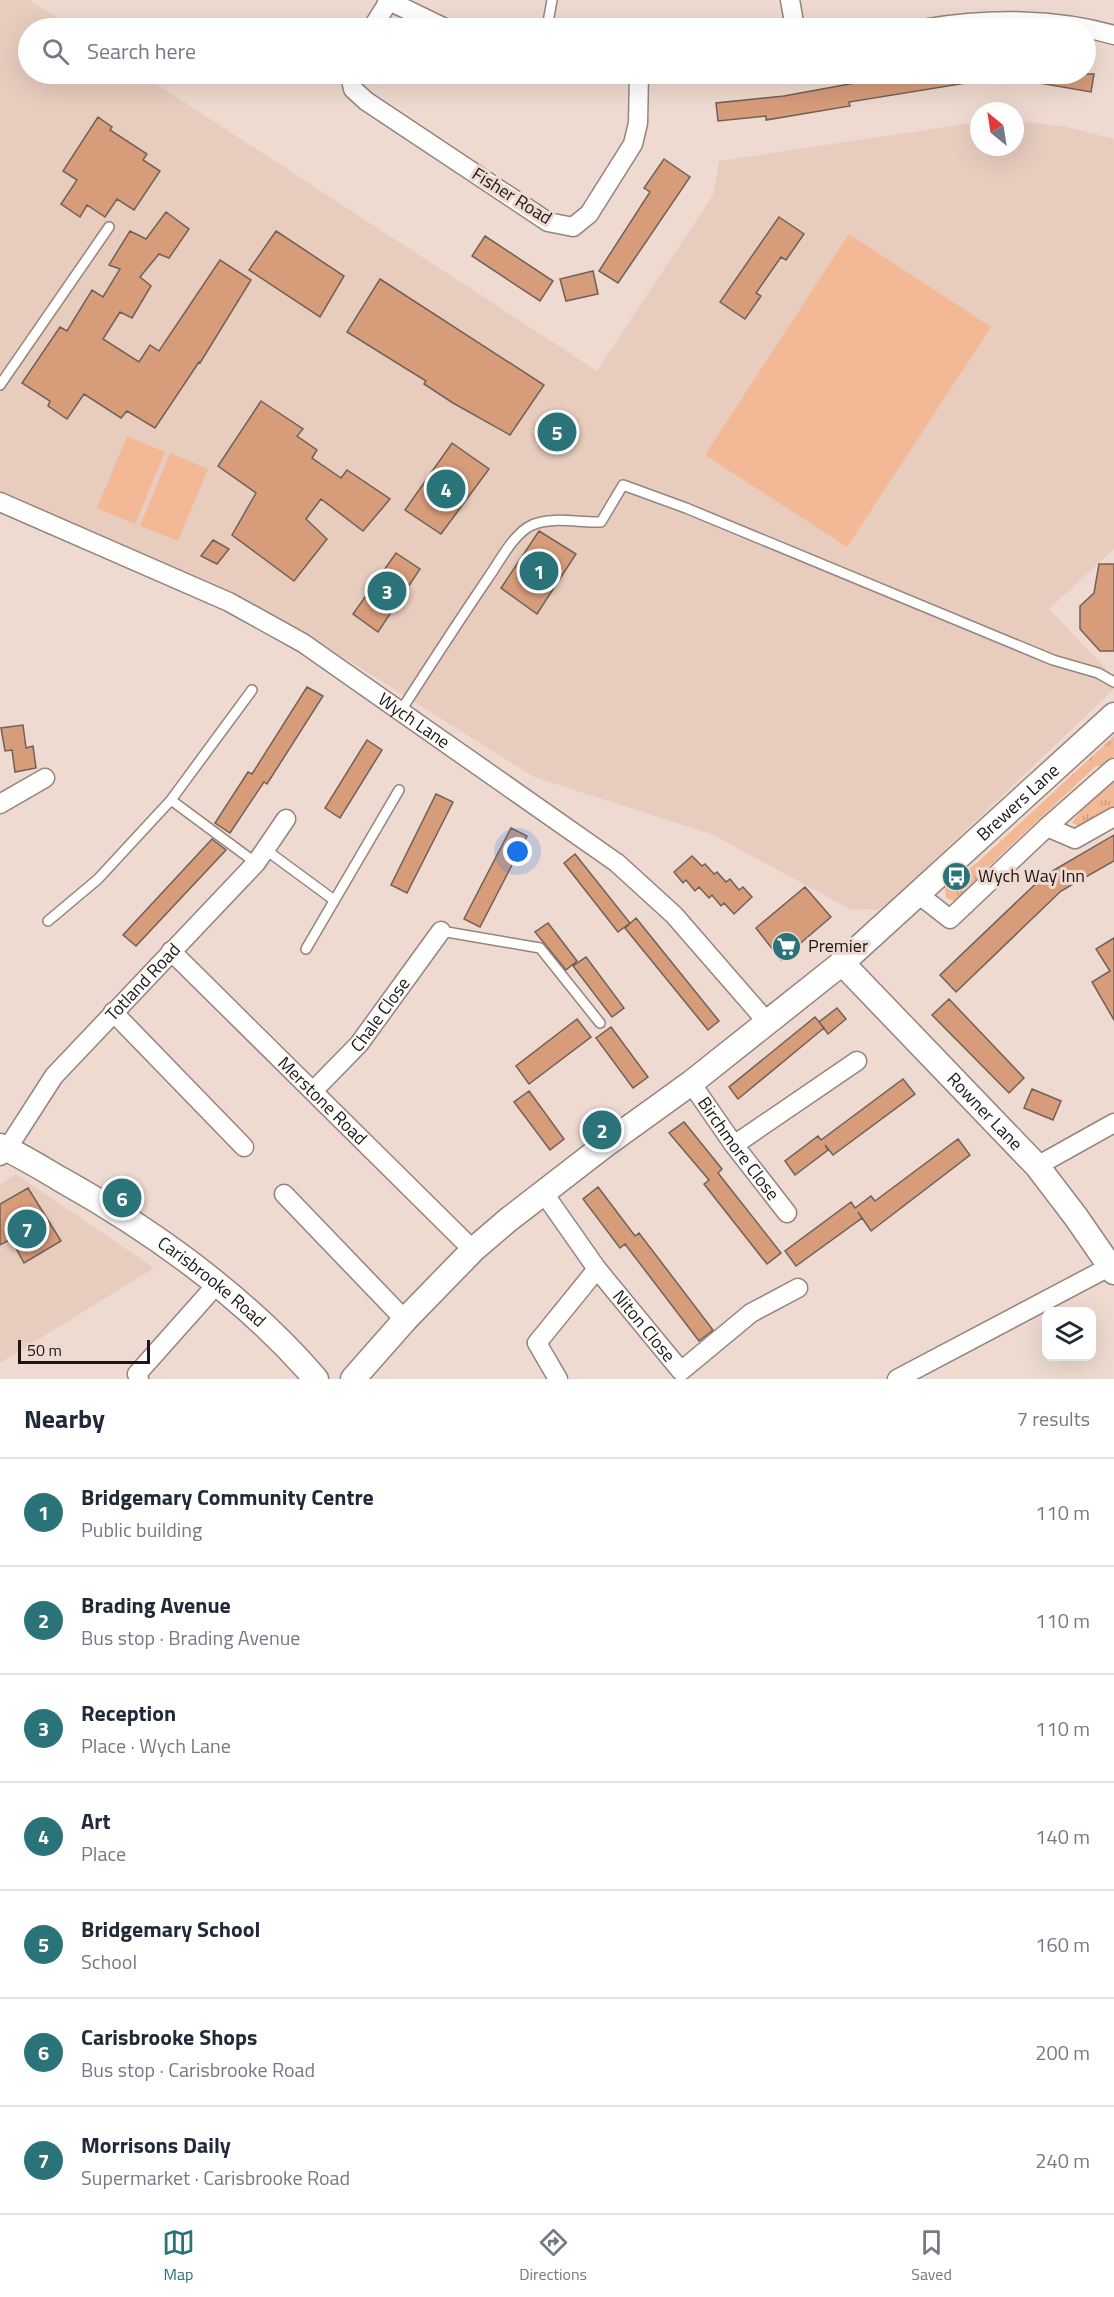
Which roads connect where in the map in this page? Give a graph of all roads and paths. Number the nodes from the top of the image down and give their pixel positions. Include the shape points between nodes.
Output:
1 (552, 0) edge
2 (790, 0) edge
3 (388, 1) edge
4 (378, 18) edge
5 (424, 18) edge
6 (549, 18) edge
7 (793, 18) edge
8 (1096, 32) edge
9 (1114, 35) edge
10 (352, 84) edge
11 (639, 84) edge
12 (109, 227) dead end
13 (0, 386) edge
14 (612, 481) dead end
15 (623, 485) junction
16 (0, 502) edge
17 (1114, 682) edge
18 (252, 690) dead end
19 (400, 712) junction
20 (1114, 715) edge
21 (1114, 768) edge
22 (45, 778) dead end
23 (399, 790) dead end
24 (171, 801) junction
25 (0, 804) edge
26 (1114, 817) edge
27 (286, 819) dead end
28 (1047, 827) junction
29 (261, 857) junction
30 (918, 894) junction
31 (334, 900) junction
32 (48, 921) dead end
33 (441, 931) joint
34 (306, 949) dead end
35 (171, 951) junction
36 (842, 963) junction
37 (112, 1012) junction
38 (600, 1023) dead end
39 (768, 1023) junction
40 (857, 1061) dead end
41 (691, 1083) junction
42 (313, 1091) junction
43 (1114, 1123) edge
44 (734, 1145) junction
45 (244, 1148) dead end
46 (2, 1150) edge
47 (1037, 1166) junction
48 (543, 1192) junction
49 (284, 1194) dead end
50 (787, 1213) dead end
51 (473, 1250) junction
52 (597, 1269) junction
53 (1112, 1269) edge
54 (217, 1284) junction
55 (798, 1288) dead end
56 (405, 1320) junction
57 (139, 1379) edge
58 (316, 1379) edge
59 (353, 1379) edge
60 (558, 1379) edge
61 (897, 1379) edge

1 - 6 lane
2 - 7 street
3 - 4 street
3 - 5 street
8 - 9 street
10 - 11 street, Fisher Road via 366,101 548,222 573,227 589,214 633,144
12 - 13 lane
14 - 15 lane
15 - 17 lane
15 - 19 lane via 601,522 532,525 516,538
16 - 19 street, Wych Lane via 229,602 303,643
18 - 24 lane
19 - 39 street, Wych Lane via 617,863 674,915
20 - 30 street, Brewers Lane
21 - 28 street
22 - 25 street
23 - 31 lane
24 - 29 lane
24 - 32 lane via 98,879
26 - 28 street via 1075,839
27 - 29 street, Totland Road
28 - 30 street via 950,919
29 - 31 lane
29 - 35 street, Totland Road
30 - 36 street, Brewers Lane
31 - 34 lane
33 - 38 lane via 540,948
33 - 42 street, Chale Close via 359,1044
35 - 37 street, Totland Road
35 - 42 street, Merstone Road
36 - 39 street, Brewers Lane
36 - 47 street, Rowner Lane
37 - 45 street
37 - 46 street, Totland Road via 54,1076
39 - 41 street, Brewers Lane
40 - 44 street
41 - 44 street, Birchmore Close
41 - 48 street, Brewers Lane
42 - 51 street, Merstone Road
43 - 47 street
44 - 50 street, Birchmore Close
46 - 54 street, Carisbrooke Road via 111,1207
47 - 53 street, Rowner Lane
48 - 51 street, Brewers Lane
48 - 52 street, Niton Close
49 - 56 street
51 - 56 street, Brewers Lane
52 - 55 street, Niton Close via 681,1371 751,1313
52 - 60 street via 537,1343
53 - 61 street
54 - 57 street via 137,1374
54 - 58 street, Carisbrooke Road via 260,1320
56 - 59 street, Brewers Lane

